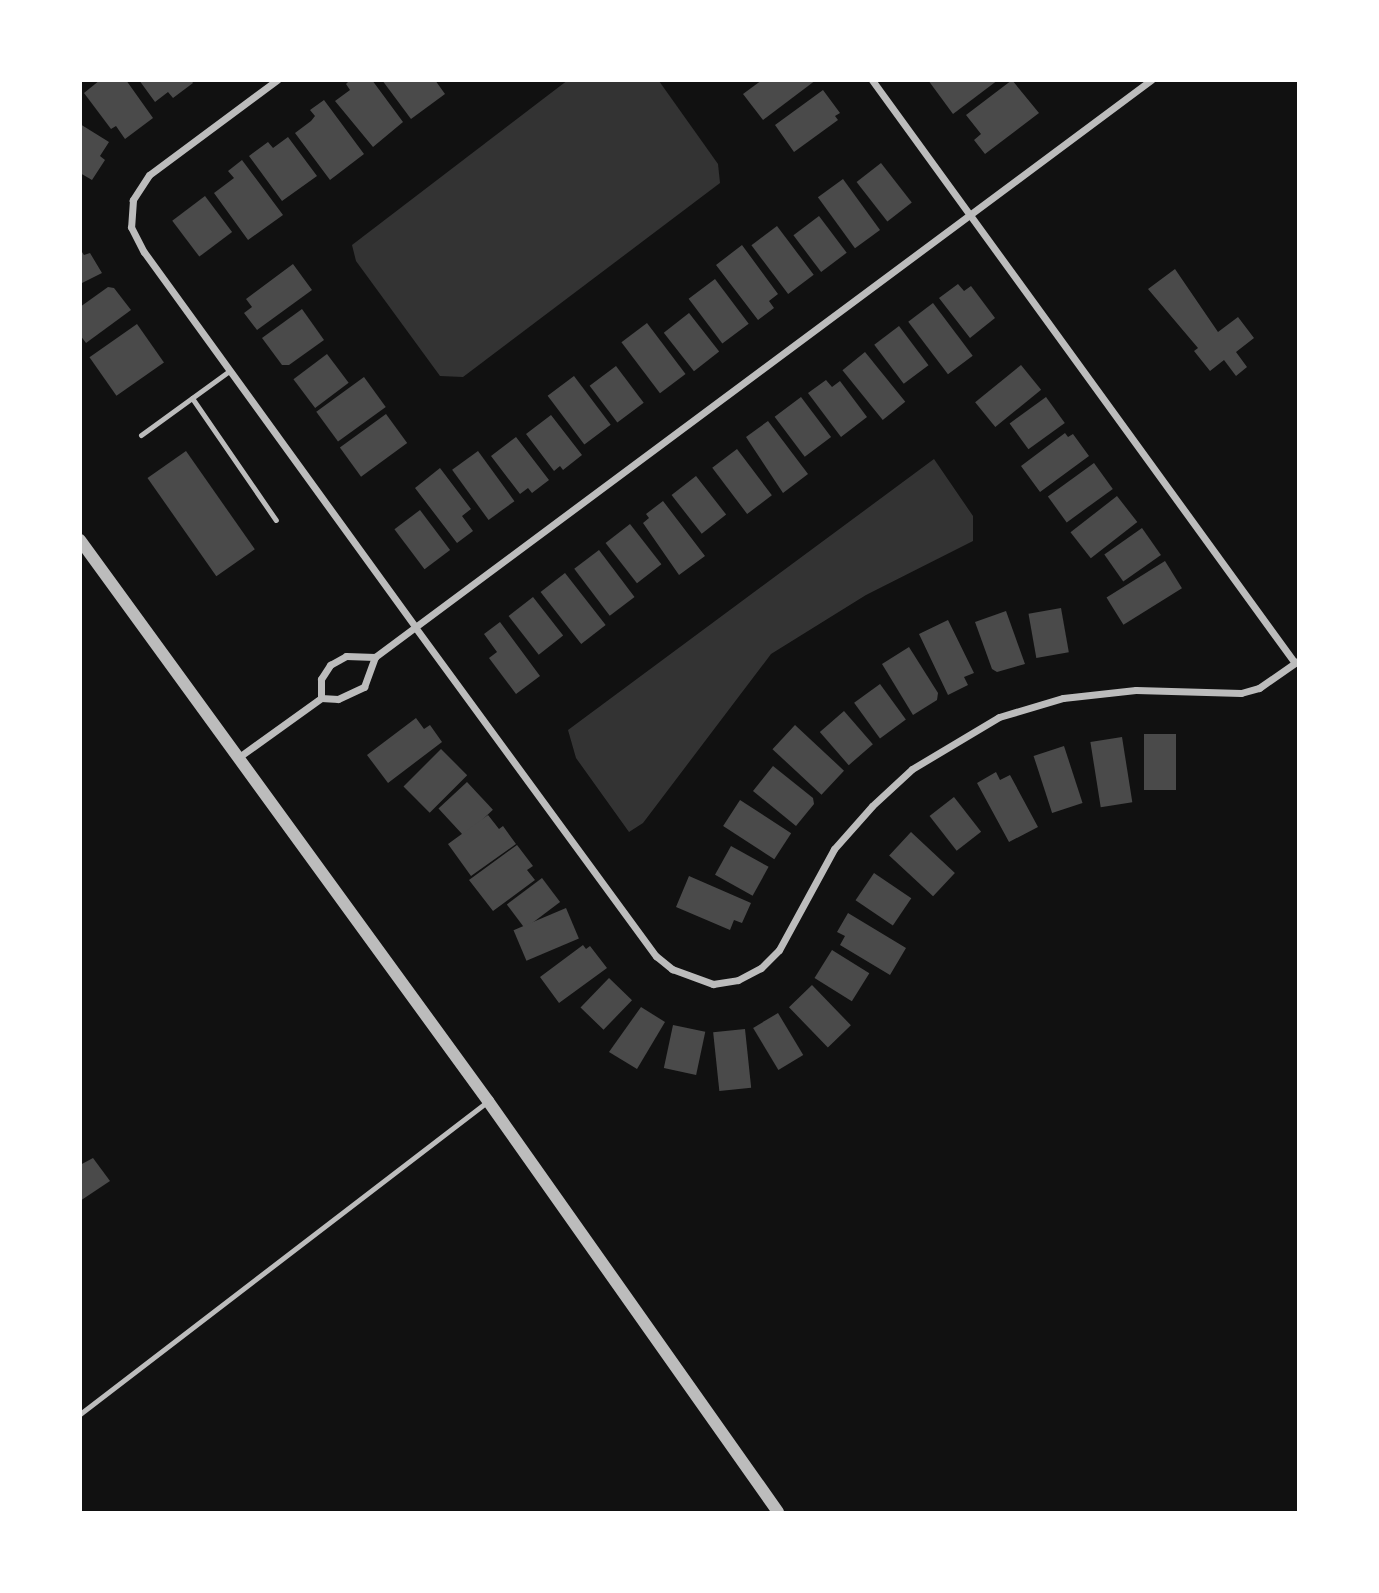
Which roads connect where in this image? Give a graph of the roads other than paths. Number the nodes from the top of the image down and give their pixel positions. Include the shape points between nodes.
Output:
1 (276, 80) edge
2 (872, 80) edge
3 (1151, 80) edge
4 (969, 215) junction
5 (229, 371) junction
6 (192, 398) junction
7 (141, 435) dead end
8 (276, 520) dead end
9 (80, 540) edge
10 (415, 627) junction
11 (374, 657) junction
12 (1297, 662) edge
13 (321, 698) junction
14 (239, 757) junction
15 (488, 1101) junction
16 (80, 1414) edge
17 (775, 1508) edge
18 (761, 1513) edge

1 - 5 street via 149,175 133,200 131,227 144,252
2 - 4 street
3 - 4 street
4 - 10 street
4 - 12 street
5 - 6 lane
5 - 10 street
6 - 7 lane
6 - 8 lane
9 - 14 street
10 - 11 street
10 - 12 street via 656,956 694,980 713,984 738,980 761,968 779,950 834,849 912,769 954,741 999,717 1063,698 1136,690 1241,693 1259,688
11 - 13 street via 364,687 338,699
11 - 13 street via 346,656 330,665 321,679
13 - 14 street
14 - 15 street
15 - 16 lane
15 - 17 street
17 - 18 street

